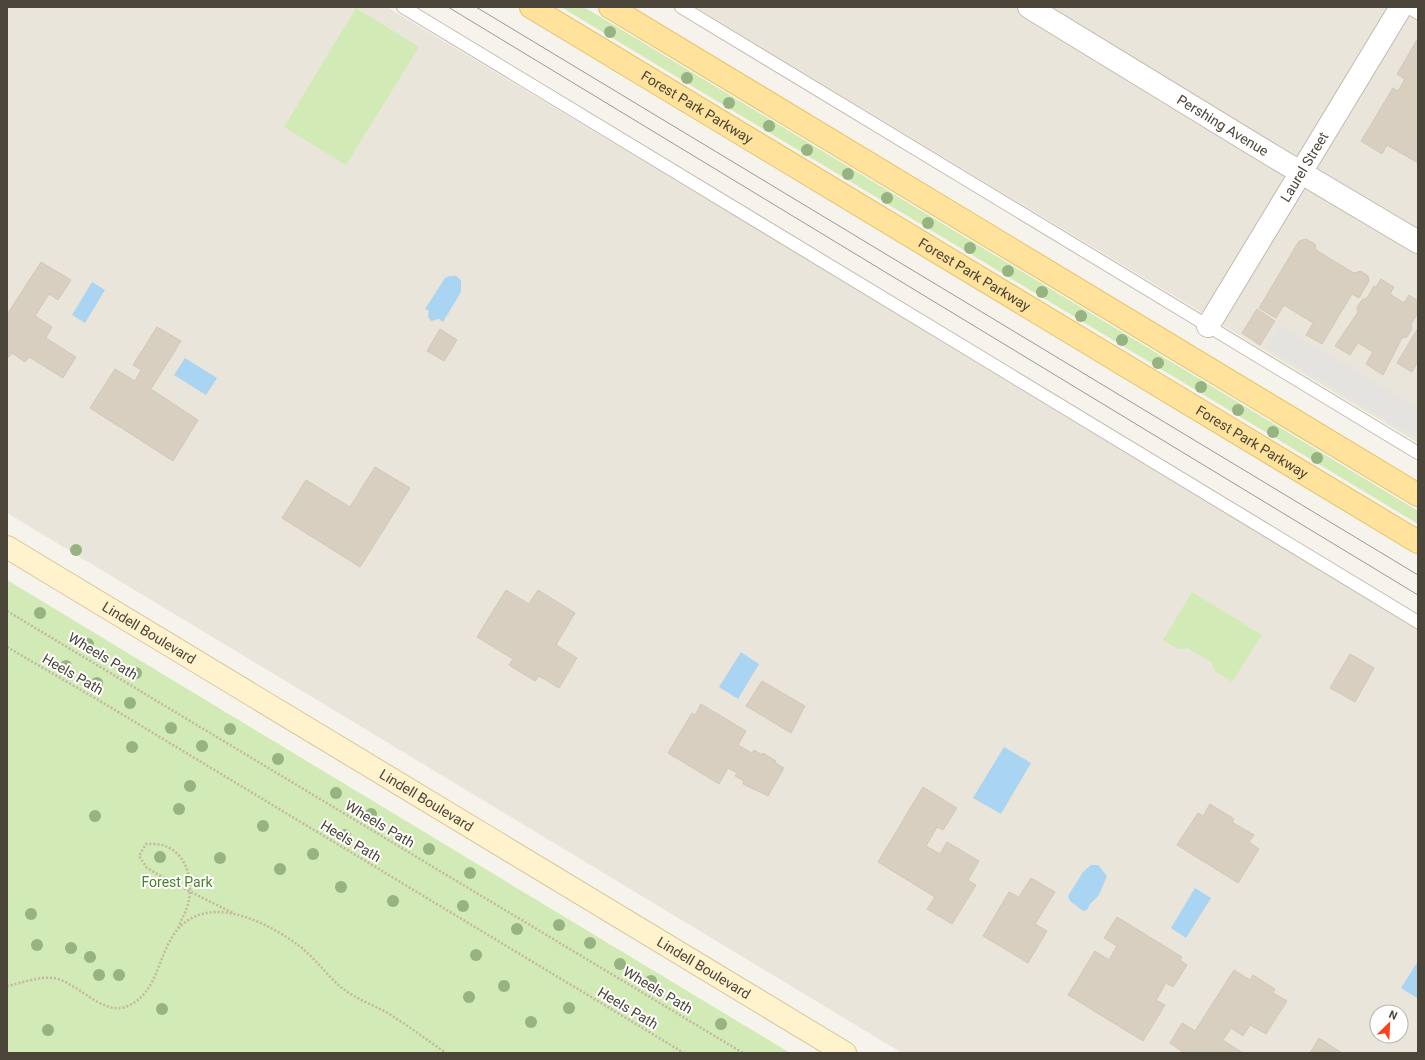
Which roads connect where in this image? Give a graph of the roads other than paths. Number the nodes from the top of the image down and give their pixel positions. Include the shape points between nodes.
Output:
1 (403, 7) edge
2 (531, 7) edge
3 (610, 7) edge
4 (680, 7) edge
5 (1029, 7) edge
6 (1401, 7) edge
7 (1408, 7) edge
8 (1418, 13) edge
9 (1300, 172) junction
10 (1418, 242) edge
11 (1208, 326) junction
12 (1418, 453) edge
13 (1418, 495) edge
14 (1418, 542) edge
15 (7, 548) edge
16 (1418, 622) edge
17 (845, 1053) edge

1 - 16 lane
2 - 14 main road, Forest Park Parkway
3 - 13 main road
4 - 11 lane
5 - 9 street, Pershing Avenue
6 - 9 street, Laurel Street
7 - 8 lane
9 - 10 street, Pershing Avenue
9 - 11 street, Laurel Street
11 - 12 lane
15 - 17 main road, Lindell Boulevard

